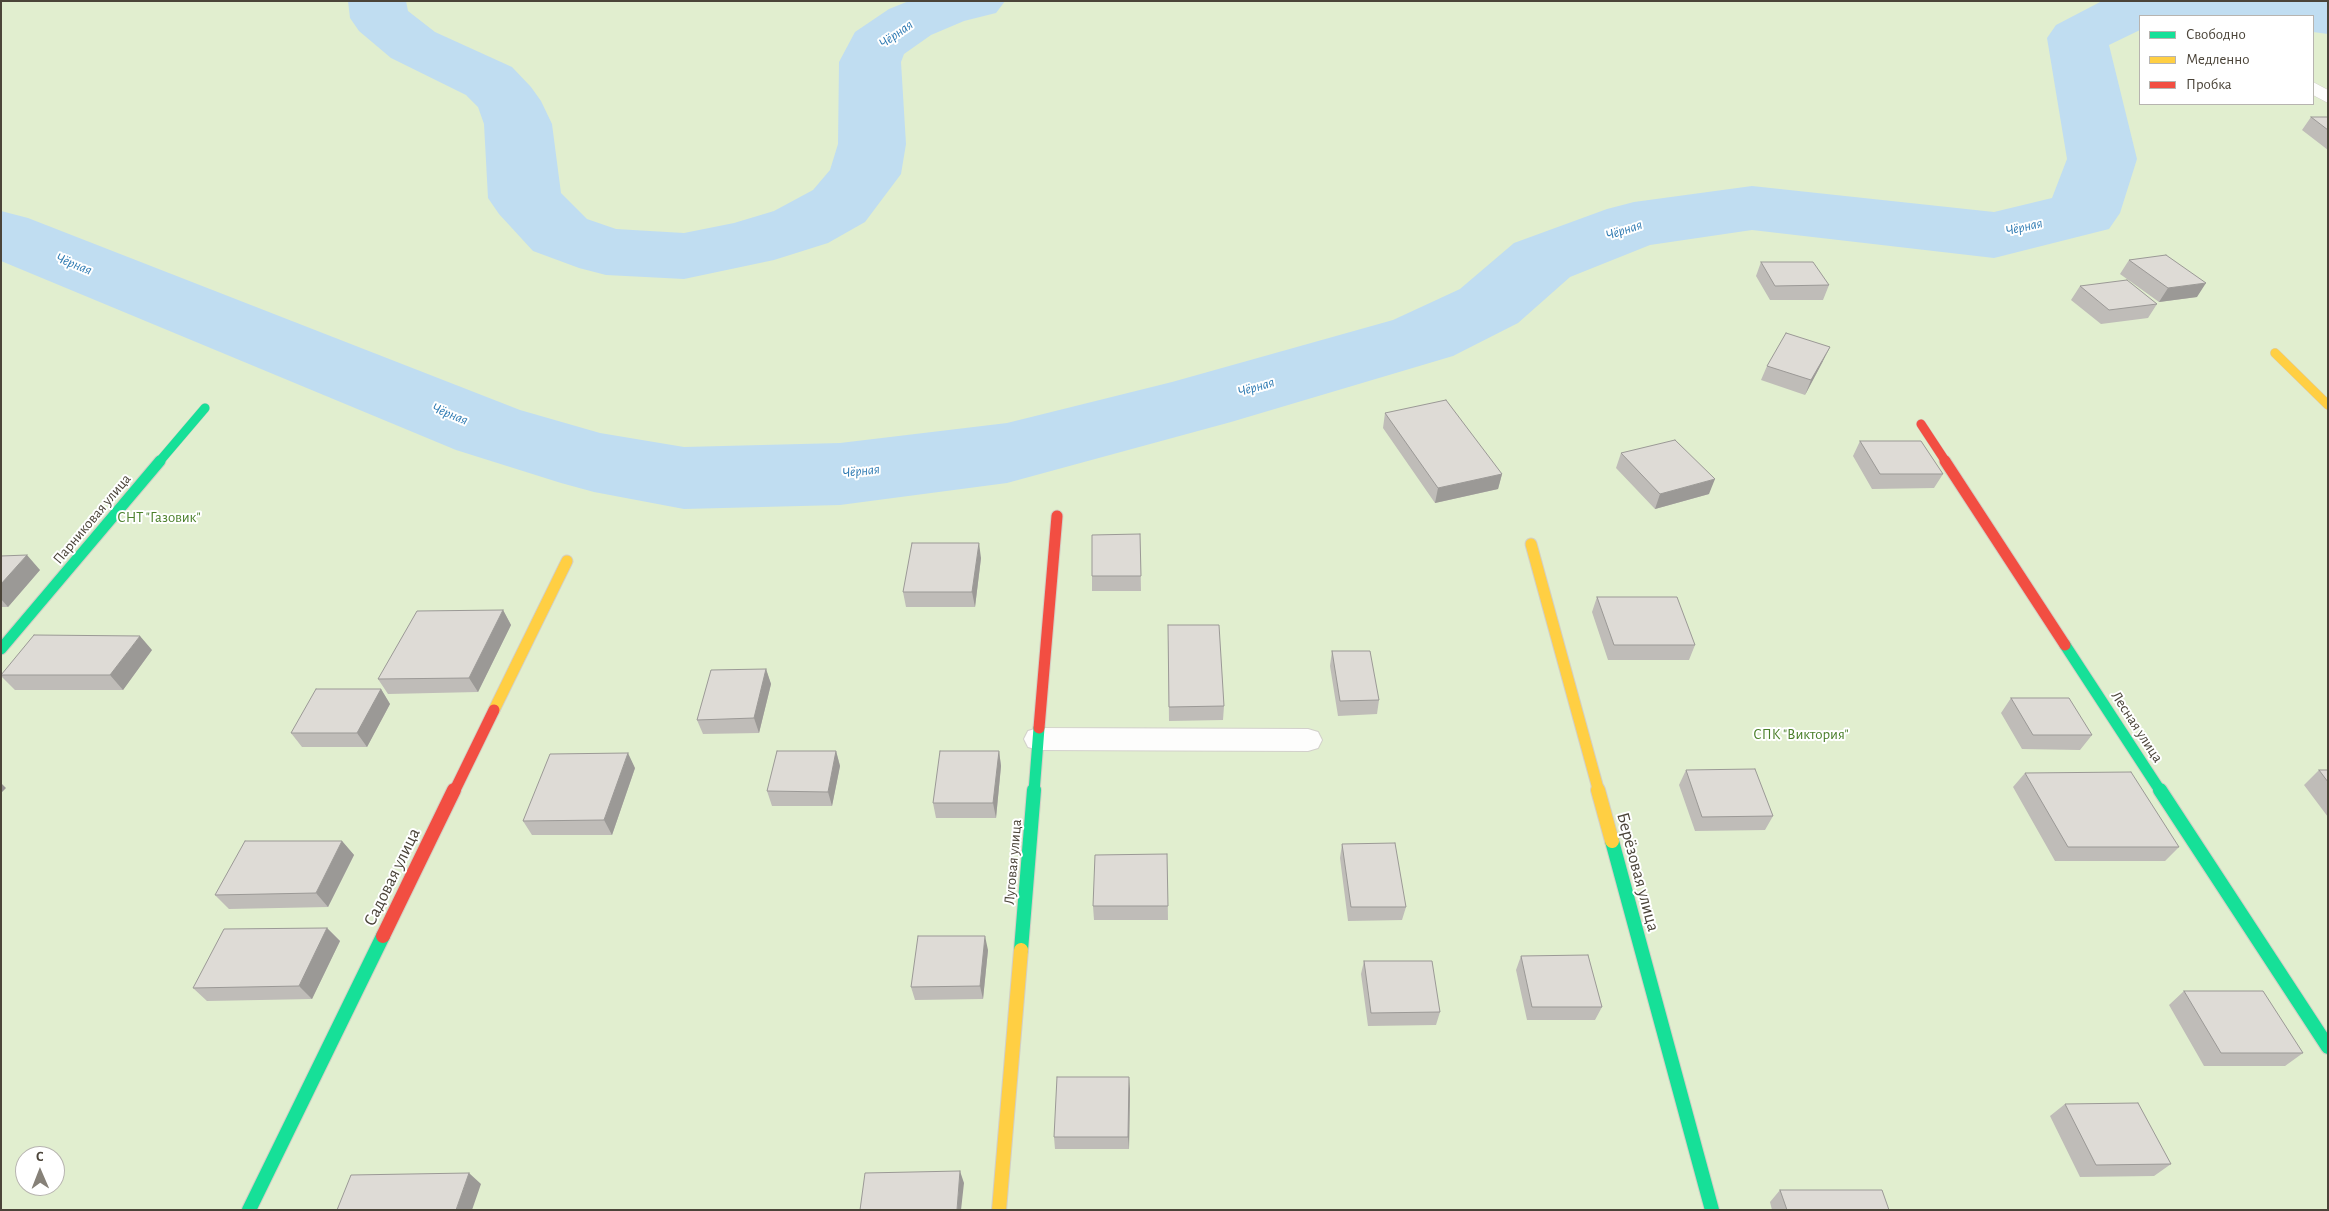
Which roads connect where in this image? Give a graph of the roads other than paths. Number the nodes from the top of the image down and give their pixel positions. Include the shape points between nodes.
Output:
1 (2314, 88) edge
2 (2328, 98) edge
3 (2275, 353) dead end
4 (2328, 405) edge
5 (205, 408) dead end
6 (1921, 424) dead end
7 (1057, 516) dead end
8 (1530, 544) dead end
9 (567, 561) dead end
10 (1, 649) edge
11 (1038, 739) junction
12 (1308, 740) dead end
13 (2328, 1047) edge
14 (250, 1210) edge
15 (999, 1210) edge
16 (1712, 1210) edge

1 - 2 street
3 - 4 street
5 - 10 street, Парниковая улица
6 - 13 street, Лесная улица
7 - 11 street, Луговая улица
8 - 16 street, Берёзовая улица
9 - 14 street, Садовая улица
11 - 12 lane
11 - 15 street, Луговая улица

